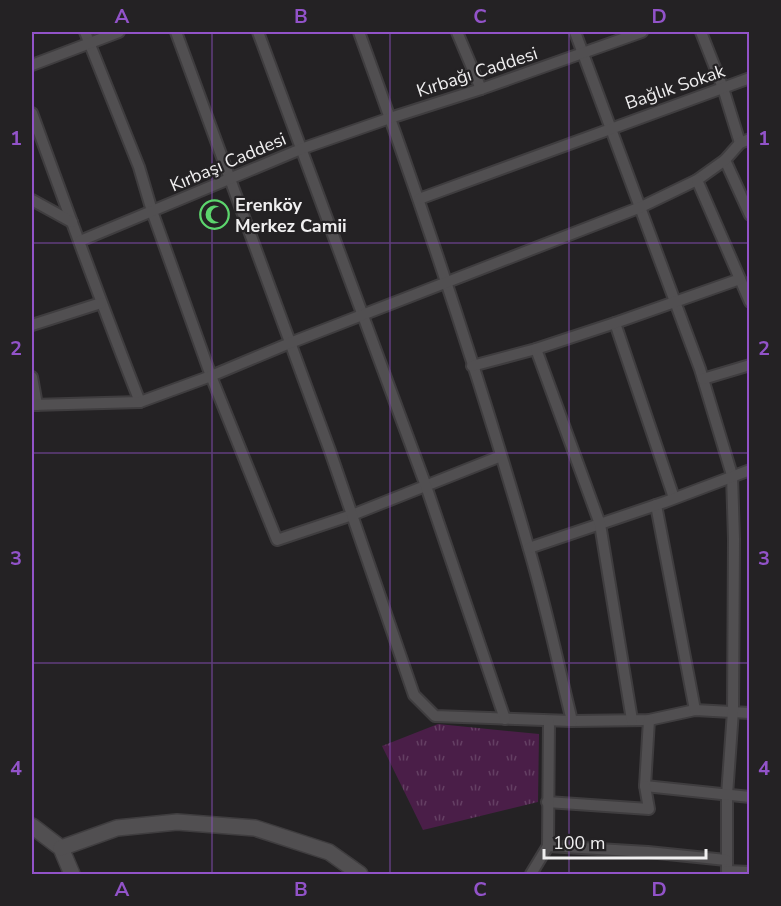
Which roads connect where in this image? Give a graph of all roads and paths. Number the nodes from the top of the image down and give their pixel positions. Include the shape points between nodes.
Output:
1 (85, 32) edge
2 (119, 32) edge
3 (176, 32) edge
4 (258, 32) edge
5 (359, 32) edge
6 (457, 32) edge
7 (575, 32) edge
8 (642, 32) edge
9 (701, 32) edge
10 (89, 43) junction
11 (583, 54) junction
12 (32, 65) edge
13 (750, 78) edge
14 (723, 88) junction
15 (482, 89) junction
16 (32, 113) edge
17 (390, 118) junction
18 (611, 127) junction
19 (745, 141) edge
20 (301, 149) junction
21 (725, 160) junction
22 (230, 179) junction
23 (697, 180) junction
24 (419, 198) junction
25 (32, 200) edge
26 (641, 207) junction
27 (748, 209) edge
28 (152, 211) junction
29 (72, 222) junction
30 (80, 241) junction
31 (740, 279) junction
32 (447, 284) junction
33 (676, 302) junction
34 (750, 302) edge
35 (101, 303) junction
36 (362, 316) junction
37 (615, 323) junction
38 (32, 325) edge
39 (290, 343) junction
40 (536, 349) junction
41 (750, 365) edge
42 (472, 366) junction
43 (211, 376) junction
44 (32, 377) edge
45 (704, 379) junction
46 (140, 402) junction
47 (34, 405) edge
48 (501, 456) junction
49 (750, 470) edge
50 (732, 475) junction
51 (426, 486) junction
52 (674, 498) junction
53 (656, 505) junction
54 (352, 515) junction
55 (600, 524) junction
56 (529, 548) junction
57 (695, 711) junction
58 (733, 711) junction
59 (750, 713) edge
60 (505, 720) junction
61 (632, 720) junction
62 (649, 720) junction
63 (549, 721) junction
64 (572, 721) junction
65 (645, 786) junction
66 (727, 795) junction
67 (750, 797) edge
68 (547, 802) junction
69 (32, 826) edge
70 (548, 846) junction
71 (61, 848) junction
72 (726, 868) edge
73 (750, 872) edge
74 (72, 874) edge
75 (360, 874) edge
76 (531, 874) edge

1 - 10 street
2 - 10 street
3 - 22 street
4 - 20 street
5 - 17 street
6 - 15 street
7 - 11 street
8 - 11 street, Kırbağı Caddesi
9 - 14 street
10 - 12 street
10 - 28 street via 139,167
11 - 15 street, Kırbağı Caddesi
11 - 18 street
13 - 14 street, Bağlık Sokak
14 - 18 street, Bağlık Sokak
14 - 19 street
15 - 17 street, Kırbağı Caddesi
16 - 29 street
17 - 20 street, Kırbaşı Caddesi
17 - 24 street
18 - 24 street, Bağlık Sokak
18 - 26 street
19 - 21 street
20 - 22 street, Kırbaşı Caddesi
20 - 36 street
21 - 23 street
21 - 27 street
22 - 28 street, Kırbaşı Caddesi
22 - 39 street
23 - 26 street
23 - 31 street
24 - 32 street
25 - 29 street
26 - 32 street
26 - 33 street
28 - 30 street, Kırbaşı Caddesi
28 - 43 street
29 - 30 street
30 - 35 street
31 - 33 street
31 - 34 street
32 - 36 street
32 - 42 street
33 - 37 street
33 - 45 street
35 - 38 street
35 - 46 street
36 - 39 street
36 - 51 street
37 - 40 street
37 - 52 street
39 - 43 street
39 - 54 street
40 - 42 street
40 - 55 street
41 - 45 street
42 - 48 street
43 - 46 street
43 - 54 street via 277,540
44 - 47 street
45 - 50 street
46 - 47 street
48 - 51 street
48 - 56 street
49 - 50 street
50 - 52 street
50 - 58 street
51 - 54 street
51 - 60 street
52 - 53 street
53 - 55 street
53 - 57 street
54 - 60 street via 414,695 435,716
55 - 56 street
55 - 61 street
56 - 64 street
57 - 58 street
57 - 62 street
58 - 59 street
58 - 66 street
60 - 63 street
61 - 62 street
61 - 64 street
62 - 65 street
63 - 64 street
63 - 68 street
65 - 66 street
65 - 68 street via 649,809
66 - 67 street
66 - 72 street
68 - 70 street
69 - 71 street
70 - 72 street via 648,852
70 - 76 street
71 - 74 street
71 - 75 street via 117,828 177,822 255,828 329,852
72 - 73 street

